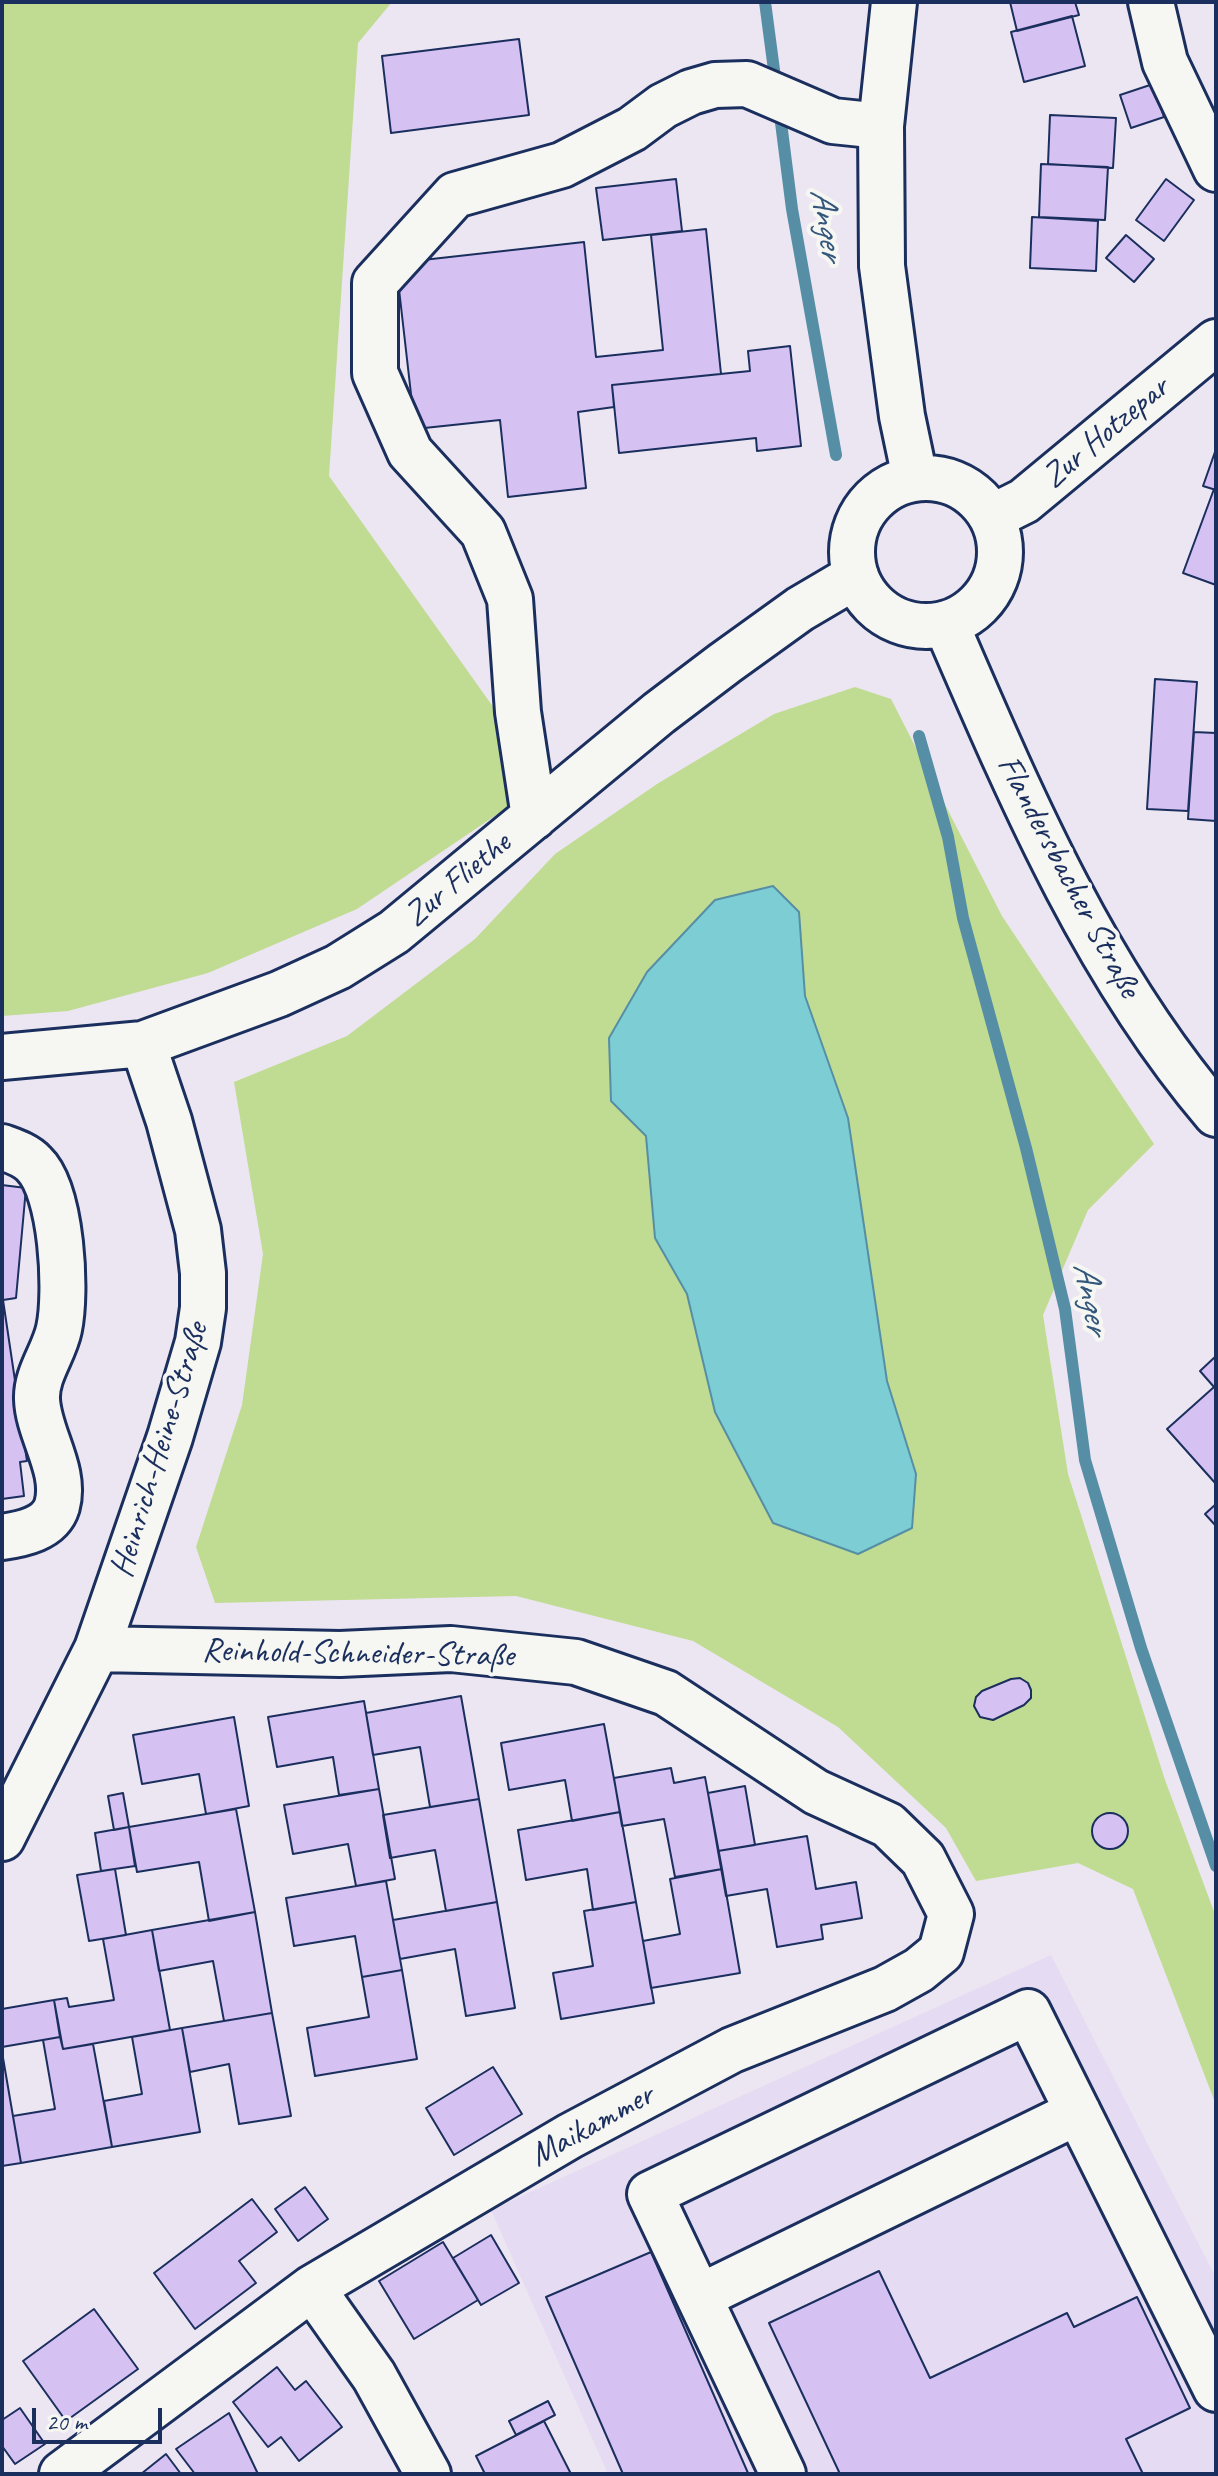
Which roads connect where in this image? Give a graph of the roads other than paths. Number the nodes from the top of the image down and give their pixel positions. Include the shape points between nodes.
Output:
1 (894, 2) edge
2 (1151, 2) edge
3 (881, 126) junction
4 (1216, 169) edge
5 (1216, 342) edge
6 (915, 478) junction
7 (992, 517) junction
8 (856, 576) junction
9 (946, 624) junction
10 (534, 817) junction
11 (143, 1044) junction
12 (2, 1057) edge
13 (1216, 1114) edge
14 (2, 1147) edge
15 (2, 1537) edge
16 (97, 1649) junction
17 (2, 1838) edge
18 (885, 1989) joint
19 (1078, 2112) junction
20 (312, 2288) junction
21 (699, 2297) junction
22 (1216, 2389) edge
23 (62, 2474) edge
24 (428, 2474) edge
25 (783, 2474) edge

1 - 3 street
2 - 4 street via 1165,62
3 - 6 street via 882,266
3 - 10 street via 833,121 747,84 691,92 562,165 455,195 375,283 375,373 410,452 483,532 510,599 518,712
5 - 7 street, Zur Hotzepar via 1024,501
6 - 7 street via 942,479 967,489
6 - 8 street via 882,491 860,517 852,551
7 - 9 street via 1000,538 995,582 983,601
8 - 9 street via 882,612 923,627
8 - 10 street, Zur Fliethe via 746,647
9 - 13 street, Flandersbacher Straße via 1019,791 1071,893 1143,1019
10 - 11 street, Zur Fliethe via 394,932 338,967
11 - 12 street, Zur Fliethe
11 - 16 street, Heinrich-Heine-Straße via 198,1230 203,1308 170,1437
14 - 15 street via 35,1164 45,1180 64,1276 59,1330 37,1399 59,1484 57,1508 44,1524
16 - 17 street, Heinrich-Heine-Straße
16 - 18 street, Reinhold-Schneider-Straße via 340,1654 451,1649 576,1662 666,1693 816,1792 888,1825 923,1859 951,1914 948,1932 941,1952
18 - 20 street, Maikammer via 732,2050 570,2136
19 - 21 street
19 - 21 street via 1028,2012 650,2194
19 - 22 street
20 - 23 street, Maikammer
20 - 24 street via 374,2376
21 - 25 street

